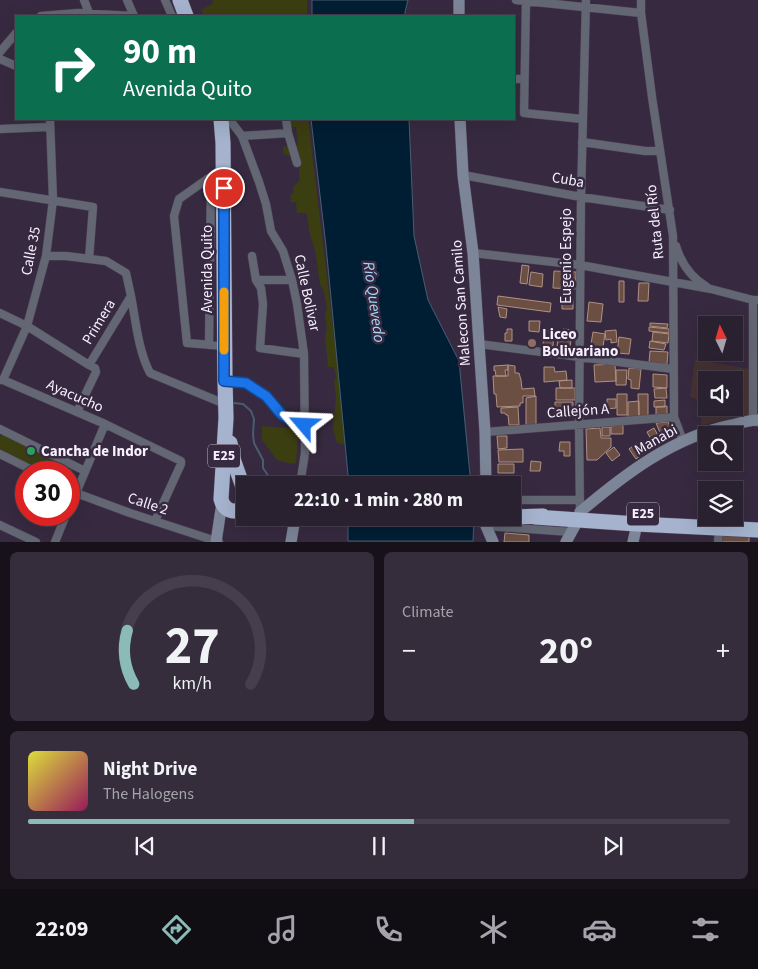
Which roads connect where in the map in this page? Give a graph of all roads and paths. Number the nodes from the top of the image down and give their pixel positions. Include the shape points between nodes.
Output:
1 (84, 0) edge
2 (127, 0) edge
3 (165, 0) edge
4 (180, 0) edge
5 (459, 0) edge
6 (516, 0) edge
7 (641, 0) edge
8 (526, 1) edge
9 (586, 4) edge
10 (90, 13) junction
11 (641, 13) junction
12 (50, 15) edge
13 (119, 15) edge
14 (133, 15) edge
15 (172, 15) edge
16 (186, 15) edge
17 (459, 15) edge
18 (15, 34) edge
19 (0, 52) edge
20 (0, 59) edge
21 (15, 66) edge
22 (515, 78) edge
23 (524, 79) junction
24 (582, 119) junction
25 (221, 120) edge
26 (230, 120) edge
27 (286, 120) edge
28 (460, 120) edge
29 (50, 123) edge
30 (0, 129) edge
31 (288, 132) junction
32 (242, 136) junction
33 (582, 142) junction
34 (660, 151) junction
35 (298, 163) dead end
36 (224, 168) junction
37 (463, 175) junction
38 (211, 177) junction
39 (0, 192) edge
40 (581, 197) junction
41 (53, 200) junction
42 (670, 210) junction
43 (673, 236) junction
44 (473, 253) junction
45 (46, 256) junction
46 (252, 256) dead end
47 (89, 259) junction
48 (580, 265) junction
49 (256, 280) junction
50 (292, 280) junction
51 (674, 283) junction
52 (711, 289) junction
53 (130, 296) junction
54 (755, 300) edge
55 (0, 313) edge
56 (27, 326) junction
57 (479, 344) junction
58 (208, 345) junction
59 (224, 346) junction
60 (304, 354) junction
61 (580, 357) junction
62 (89, 365) junction
63 (673, 369) junction
64 (2, 380) edge
65 (224, 381) junction
66 (756, 387) edge
67 (226, 411) junction
68 (77, 412) junction
69 (674, 417) junction
70 (756, 421) edge
71 (105, 424) junction
72 (304, 425) junction
73 (579, 425) junction
74 (0, 429) edge
75 (485, 432) junction
76 (683, 440) junction
77 (0, 454) edge
78 (15, 462) edge
79 (85, 471) junction
80 (239, 476) edge
81 (301, 476) edge
82 (486, 476) edge
83 (80, 479) edge
84 (236, 485) edge
85 (80, 494) edge
86 (222, 499) junction
87 (521, 503) edge
88 (236, 511) edge
89 (521, 517) edge
90 (698, 517) edge
91 (758, 520) edge
92 (155, 521) junction
93 (575, 521) edge
94 (521, 522) edge
95 (637, 524) junction
96 (0, 525) edge
97 (62, 526) edge
98 (294, 526) edge
99 (486, 526) edge
100 (487, 526) edge
101 (718, 529) edge
102 (758, 530) edge
103 (217, 541) edge
104 (36, 542) edge
105 (55, 542) edge
106 (291, 542) edge
107 (485, 542) edge
108 (493, 542) edge
109 (633, 542) edge

1 - 10 street
2 - 14 street
3 - 15 street
4 - 16 highway
5 - 17 main road
6 - 8 street
7 - 11 street, Ruta del Río
8 - 9 street
8 - 23 street
9 - 11 street
9 - 24 street, Eugenio Espejo
10 - 12 street
10 - 13 street
11 - 34 street, Ruta del Río
18 - 19 street
20 - 21 street
22 - 23 street
23 - 24 street via 524,113
24 - 33 street, Eugenio Espejo
25 - 36 highway, Avenida Quito / E25
26 - 32 street, Calle Bolivar
27 - 31 street
28 - 37 main road, Malecon San Camilo
29 - 30 street
29 - 41 street, Calle 35
31 - 32 street
31 - 35 street
32 - 50 street, Calle Bolivar via 262,189 271,231 283,251
33 - 34 street
33 - 40 street, Eugenio Espejo
34 - 42 street, Ruta del Río
36 - 38 street
36 - 59 highway, Avenida Quito / E25
37 - 40 street, Cuba
37 - 44 main road, Malecon San Camilo
38 - 58 street
38 - 58 street via 179,200 174,216 187,343
39 - 41 street
40 - 42 street, Cuba
40 - 48 street, Eugenio Espejo
41 - 45 street, Calle 35
41 - 47 street via 93,207
42 - 43 street, Ruta del Río
43 - 51 street, Ruta del Río
43 - 52 street via 686,268
44 - 48 street
44 - 57 main road, Malecon San Camilo
45 - 47 street, Primera
45 - 56 street, Calle 35
46 - 49 street
47 - 53 street, Primera via 106,261 126,272
48 - 51 street
48 - 61 street, Eugenio Espejo
49 - 50 street
49 - 60 street via 261,288 263,304 260,348
50 - 60 street, Calle Bolivar
51 - 52 street
51 - 63 street, Ruta del Río
52 - 54 street
53 - 62 street, Primera
53 - 67 street via 142,353 150,373
54 - 66 street
55 - 56 street, Primera
56 - 62 street, Primera
56 - 64 street, Calle 35
57 - 61 street
57 - 75 main road, Malecon San Camilo
58 - 59 street
59 - 65 highway, Avenida Quito / E25
60 - 72 street, Calle Bolivar
61 - 63 street
61 - 73 street, Eugenio Espejo
62 - 68 street via 96,372
63 - 69 street, Ruta del Río
64 - 68 street, Ayacucho
65 - 67 highway, Avenida Quito / E25
65 - 72 street via 246,383 266,396 282,415
66 - 70 street
67 - 80 highway, Avenida Quito / E25 via 233,459
67 - 86 highway, Avenida Quito / E25
68 - 71 street, Ayacucho
69 - 73 street, Callejón A
69 - 76 street, Ruta del Río
70 - 76 main road, Manabi via 724,426
71 - 79 street, Ayacucho
71 - 92 street via 181,462
72 - 81 street, Calle Bolivar
73 - 75 street, Callejón A
73 - 93 street, Eugenio Espejo
74 - 79 street
75 - 82 main road, Malecon San Camilo
76 - 93 main road, Manabi via 639,465
77 - 78 street
79 - 83 street, Ayacucho
84 - 86 highway, E25 via 226,487
85 - 92 street, Calle 2
86 - 88 highway via 225,507
86 - 103 main road
87 - 93 street
89 - 93 highway, E25
90 - 93 highway, E25
91 - 101 highway, E25
92 - 103 street, Calle 2
93 - 94 street
93 - 95 highway, E25
95 - 101 highway, E25
95 - 109 main road
96 - 104 street
97 - 105 street
98 - 106 main road
99 - 107 main road
100 - 108 main road
101 - 102 highway, E25

